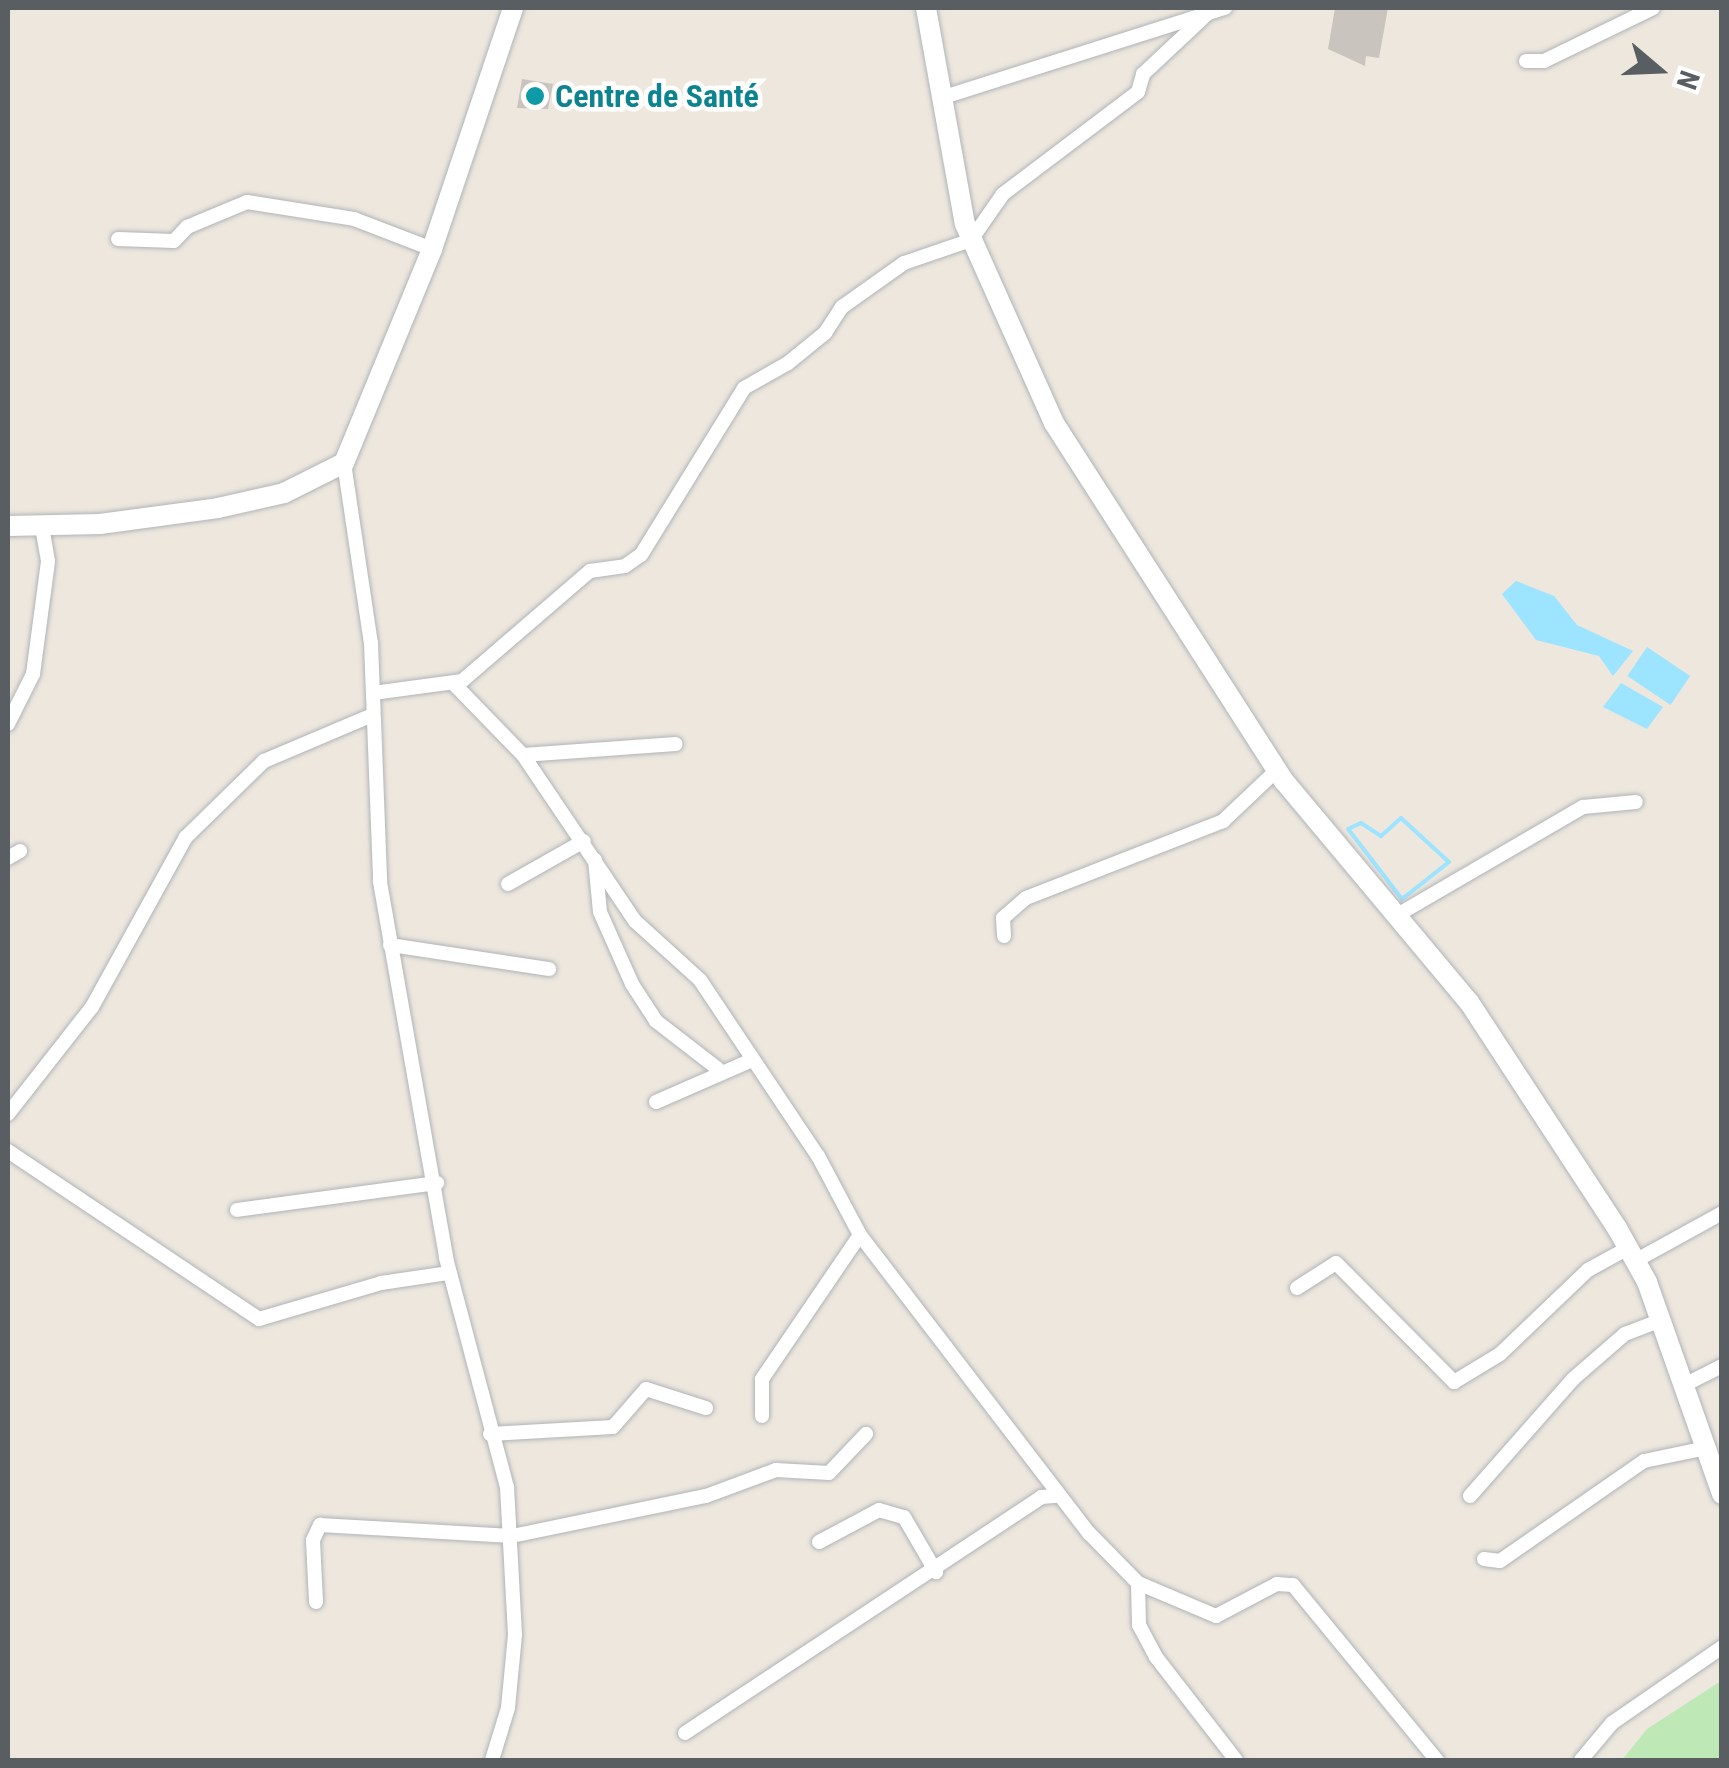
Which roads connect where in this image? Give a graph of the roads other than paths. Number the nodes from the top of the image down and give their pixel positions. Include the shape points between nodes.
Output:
1 (513, 8) edge
2 (926, 8) edge
3 (1225, 8) edge
4 (1653, 8) edge
5 (1206, 15) junction
6 (1526, 61) dead end
7 (944, 97) junction
8 (118, 239) dead end
9 (971, 240) junction
10 (432, 249) junction
11 (344, 464) junction
12 (8, 526) edge
13 (42, 528) junction
14 (455, 685) junction
15 (374, 693) junction
16 (370, 716) junction
17 (8, 724) edge
18 (676, 744) dead end
19 (522, 755) junction
20 (1277, 770) junction
21 (1636, 802) dead end
22 (584, 841) junction
23 (595, 860) junction
24 (508, 884) dead end
25 (1399, 914) junction
26 (1004, 936) dead end
27 (390, 944) junction
28 (549, 969) dead end
29 (750, 1061) junction
30 (718, 1069) junction
31 (656, 1102) dead end
32 (8, 1114) edge
33 (8, 1151) edge
34 (437, 1183) junction
35 (237, 1210) dead end
36 (1722, 1213) edge
37 (860, 1235) junction
38 (1632, 1254) junction
39 (449, 1273) junction
40 (1296, 1288) dead end
41 (1661, 1320) junction
42 (1722, 1366) edge
43 (1684, 1385) junction
44 (706, 1408) dead end
45 (762, 1416) dead end
46 (490, 1434) junction
47 (866, 1434) dead end
48 (1706, 1448) junction
49 (1722, 1494) edge
50 (1057, 1496) junction
51 (1470, 1496) dead end
52 (512, 1536) junction
53 (818, 1542) dead end
54 (1484, 1559) dead end
55 (936, 1572) junction
56 (1138, 1584) junction
57 (316, 1602) dead end
58 (1722, 1647) edge
59 (685, 1732) dead end
60 (492, 1760) edge
61 (1236, 1760) edge
62 (1437, 1760) edge
63 (1581, 1760) edge

1 - 10 main road
2 - 7 main road
3 - 5 street
4 - 6 street via 1544,61
5 - 7 street
5 - 9 street via 1142,74 1138,92 1003,194
7 - 9 main road
8 - 10 street via 174,242 187,226 247,202 354,219
9 - 14 street via 904,263 842,307 825,334 788,363 744,388 641,555 625,566 590,571
9 - 20 main road via 1007,331 1096,496
10 - 11 main road
11 - 13 main road via 284,493 218,508
11 - 15 street
12 - 13 main road
13 - 17 street via 48,562 33,674
14 - 15 street
14 - 19 street
15 - 16 street
16 - 27 street
16 - 32 street via 264,761 186,836 92,1006
18 - 19 street
19 - 22 street
20 - 25 main road
20 - 26 street via 1223,821 1026,898 1003,918
21 - 25 street via 1583,807
22 - 23 street
22 - 24 street
23 - 29 street via 647,934 700,980
23 - 30 street via 600,912 632,984 656,1021
25 - 38 main road via 1468,1002
27 - 28 street
27 - 34 street
29 - 30 street
29 - 37 street via 818,1156
30 - 31 street
33 - 39 street via 260,1318 380,1283
34 - 35 street
34 - 39 street
36 - 38 street
37 - 45 street via 762,1379
37 - 50 street
38 - 40 street via 1588,1270 1500,1354 1454,1382 1336,1264
38 - 41 main road
39 - 46 street
41 - 43 main road
41 - 51 street via 1626,1334 1573,1379
42 - 43 street
43 - 48 main road
44 - 46 street via 646,1389 613,1427
46 - 52 street
47 - 52 street via 828,1473 776,1470 706,1496
48 - 49 main road
48 - 54 street via 1644,1461 1500,1561
50 - 55 street via 1041,1497
50 - 56 street
52 - 57 street via 320,1525 313,1540
52 - 60 street via 510,1692
53 - 55 street via 878,1510 904,1517
55 - 59 street
56 - 61 street via 1139,1625 1156,1658
56 - 62 street via 1216,1616 1278,1584 1293,1584
58 - 63 street via 1612,1722

